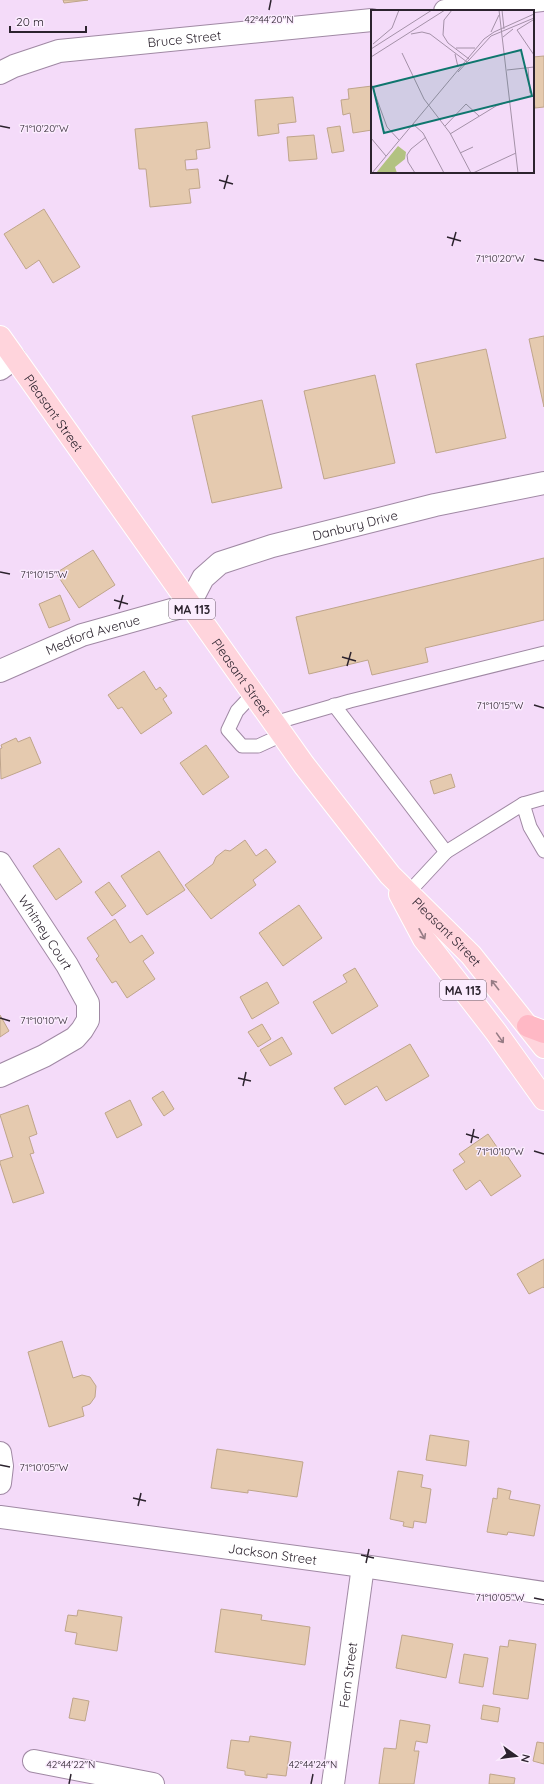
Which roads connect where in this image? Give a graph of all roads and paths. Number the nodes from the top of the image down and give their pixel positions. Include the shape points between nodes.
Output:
1 (542, 0) edge
2 (454, 10) edge
3 (371, 20) edge
4 (0, 73) edge
5 (0, 337) edge
6 (7, 363) edge
7 (544, 483) edge
8 (189, 605) junction
9 (544, 654) edge
10 (0, 671) edge
11 (253, 694) junction
12 (334, 706) junction
13 (278, 729) junction
14 (544, 798) edge
15 (523, 804) junction
16 (544, 851) edge
17 (446, 852) junction
18 (0, 863) edge
19 (390, 875) junction
20 (408, 892) junction
21 (536, 1029) edge
22 (544, 1047) edge
23 (0, 1076) edge
24 (544, 1099) edge
25 (0, 1453) edge
26 (0, 1483) edge
27 (0, 1517) edge
28 (363, 1566) junction
29 (544, 1593) edge
30 (34, 1762) dead end
31 (153, 1784) edge
32 (333, 1784) edge

1 - 2 street
3 - 4 street, Bruce Street via 59,52
5 - 6 main road, Pleasant Street / MA 113
6 - 8 main road, Pleasant Street / MA 113
7 - 8 street, Danbury Drive via 435,505 272,546 220,563 203,578
8 - 10 street, Medford Avenue via 82,635
8 - 11 main road, Pleasant Street / MA 113
9 - 12 lane
11 - 13 main road, Pleasant Street / MA 113
11 - 13 lane via 237,711 228,730 242,746 258,746
12 - 13 lane
12 - 17 lane
13 - 19 main road, Pleasant Street / MA 113
14 - 15 lane
15 - 16 lane via 530,827
15 - 17 lane
17 - 20 lane
18 - 23 street, Whitney Court via 63,959 88,1003 88,1020 75,1038 44,1056
19 - 20 main road, Pleasant Street / MA 113
19 -> 24 main road, Pleasant Street / MA 113 via 424,939
21 -> 20 main road, Pleasant Street / MA 113 via 471,955
21 - 22 main road, Pleasant Street / MA 113
25 - 26 street
27 - 28 street, Jackson Street
28 - 29 street, Jackson Street
28 - 32 street, Fern Street
30 - 31 street

